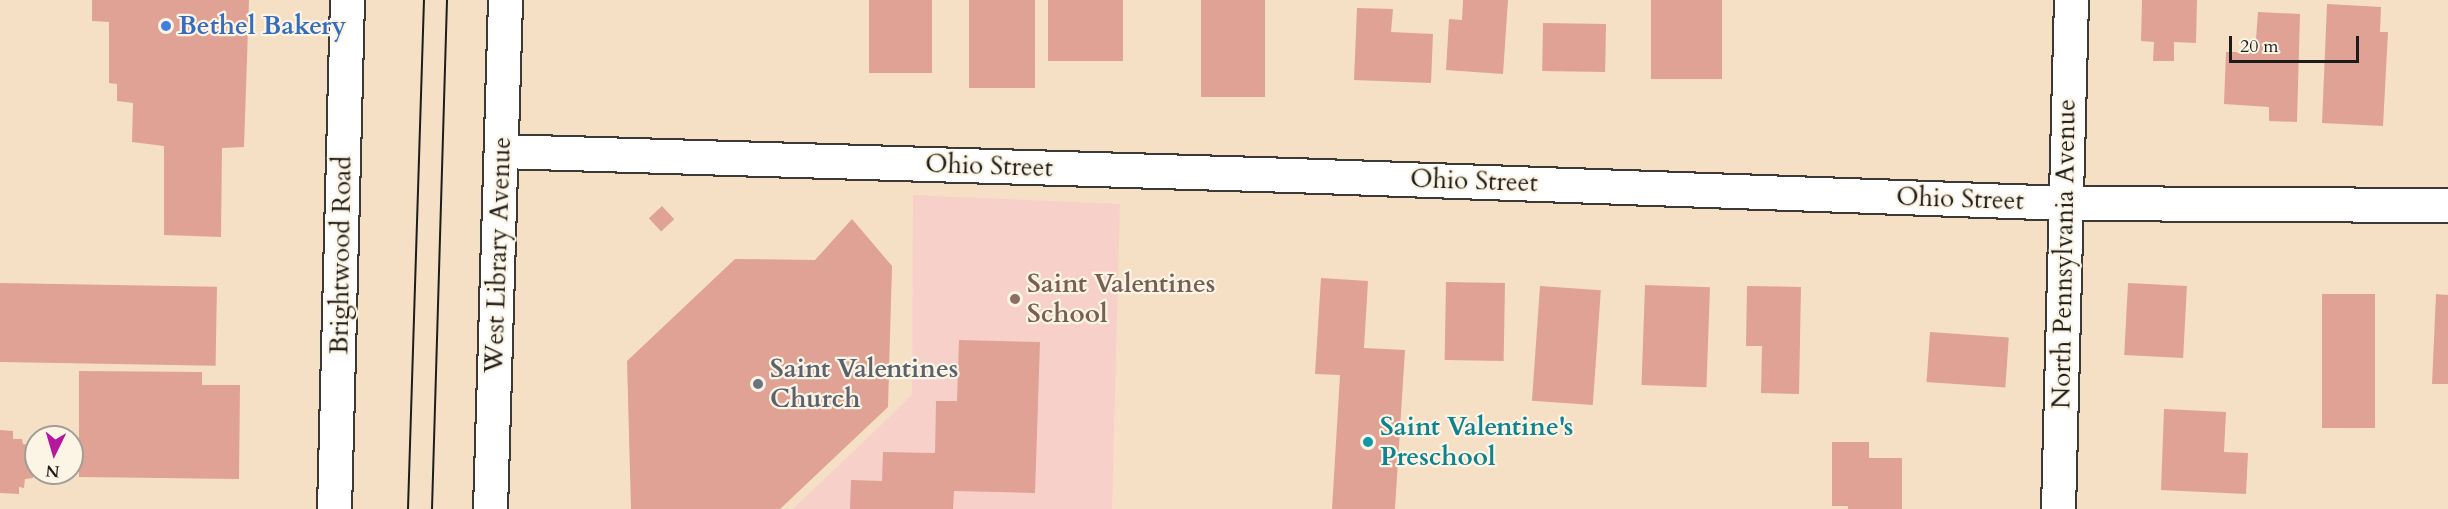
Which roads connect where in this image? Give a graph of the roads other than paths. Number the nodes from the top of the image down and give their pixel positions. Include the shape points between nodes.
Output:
1 (347, 0) edge
2 (505, 0) edge
3 (2071, 0) edge
4 (501, 151) junction
5 (2066, 203) junction
6 (2448, 205) edge
7 (334, 509) edge
8 (490, 509) edge
9 (2058, 509) edge

1 - 7 street, Brightwood Road
2 - 4 street, West Library Avenue
3 - 5 street, North Pennsylvania Avenue
4 - 5 street, Ohio Street
4 - 8 street, West Library Avenue
5 - 6 street, Ohio Street
5 - 9 street, North Pennsylvania Avenue

